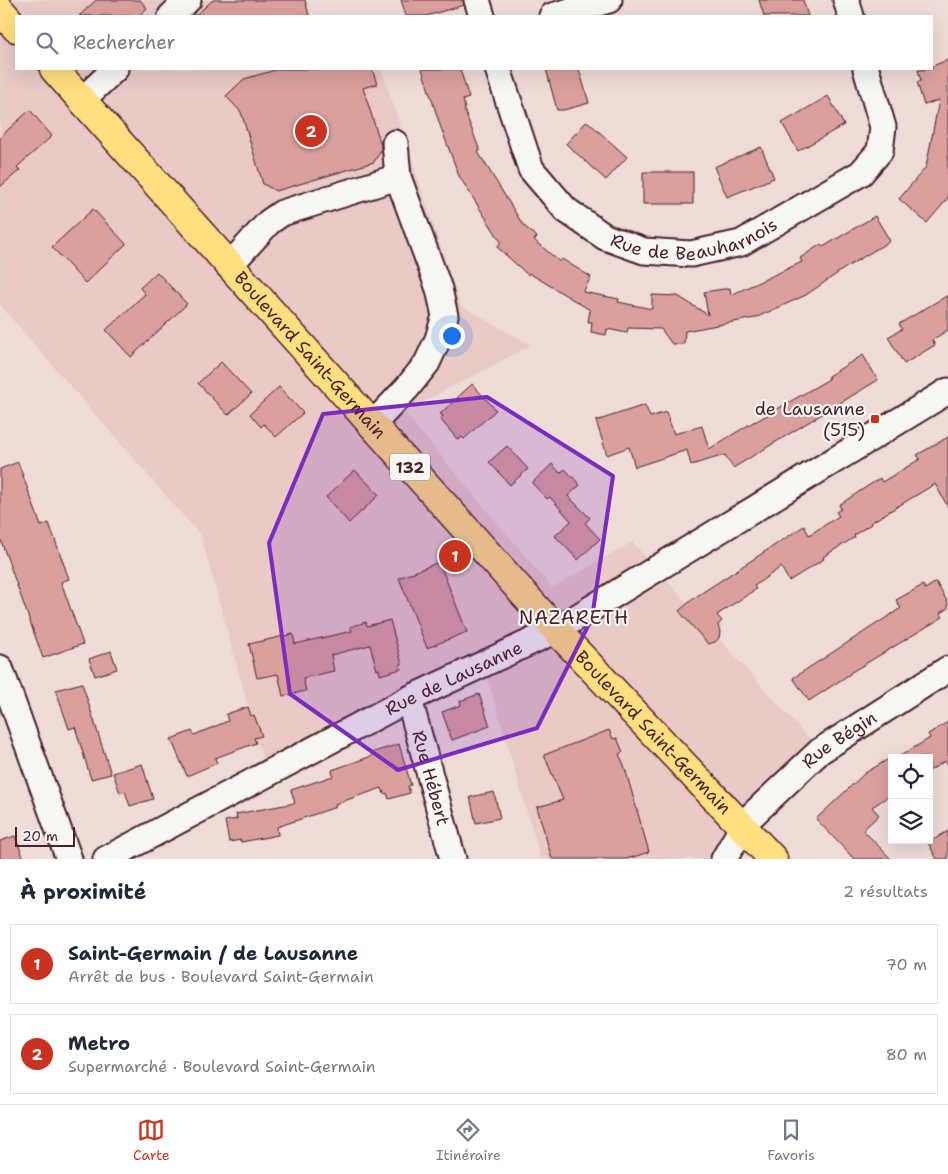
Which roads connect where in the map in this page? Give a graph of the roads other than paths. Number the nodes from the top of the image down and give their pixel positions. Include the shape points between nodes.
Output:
1 (188, 0) edge
2 (477, 0) edge
3 (609, 0) edge
4 (846, 0) edge
5 (0, 10) edge
6 (172, 15) edge
7 (482, 15) edge
8 (556, 15) edge
9 (851, 15) edge
10 (15, 27) edge
11 (55, 70) edge
12 (114, 70) edge
13 (498, 70) edge
14 (866, 70) edge
15 (82, 100) junction
16 (395, 143) dead end
17 (398, 178) junction
18 (229, 266) junction
19 (948, 391) edge
20 (372, 425) junction
21 (556, 630) junction
22 (0, 668) edge
23 (948, 669) edge
24 (408, 699) junction
25 (742, 827) junction
26 (69, 859) edge
27 (106, 859) edge
28 (453, 859) edge
29 (724, 859) edge
30 (773, 859) edge

1 - 6 street
2 - 7 street
3 - 8 street
4 - 9 street
5 - 10 main road
11 - 15 main road, Boulevard Saint-Germain / 132
12 - 15 street
13 - 14 street, Rue de Beauharnois via 531,168 566,210 605,237 644,251 691,254 741,243 862,173 880,151 883,127
15 - 18 main road, Boulevard Saint-Germain / 132
16 - 17 street
17 - 18 street via 282,213 269,222
17 - 20 street via 439,289 445,316 427,363
18 - 20 main road, Boulevard Saint-Germain / 132
19 - 21 street, Rue de Lausanne
20 - 21 main road, Boulevard Saint-Germain / 132
21 - 24 street, Rue de Lausanne
21 - 25 main road, Boulevard Saint-Germain / 132
22 - 26 street
23 - 25 street, Rue Bégin via 820,751
24 - 27 street, Rue de Lausanne
24 - 28 street, Rue Hébert
25 - 29 street, Rue Bégin
25 - 30 main road, Boulevard Saint-Germain / 132

